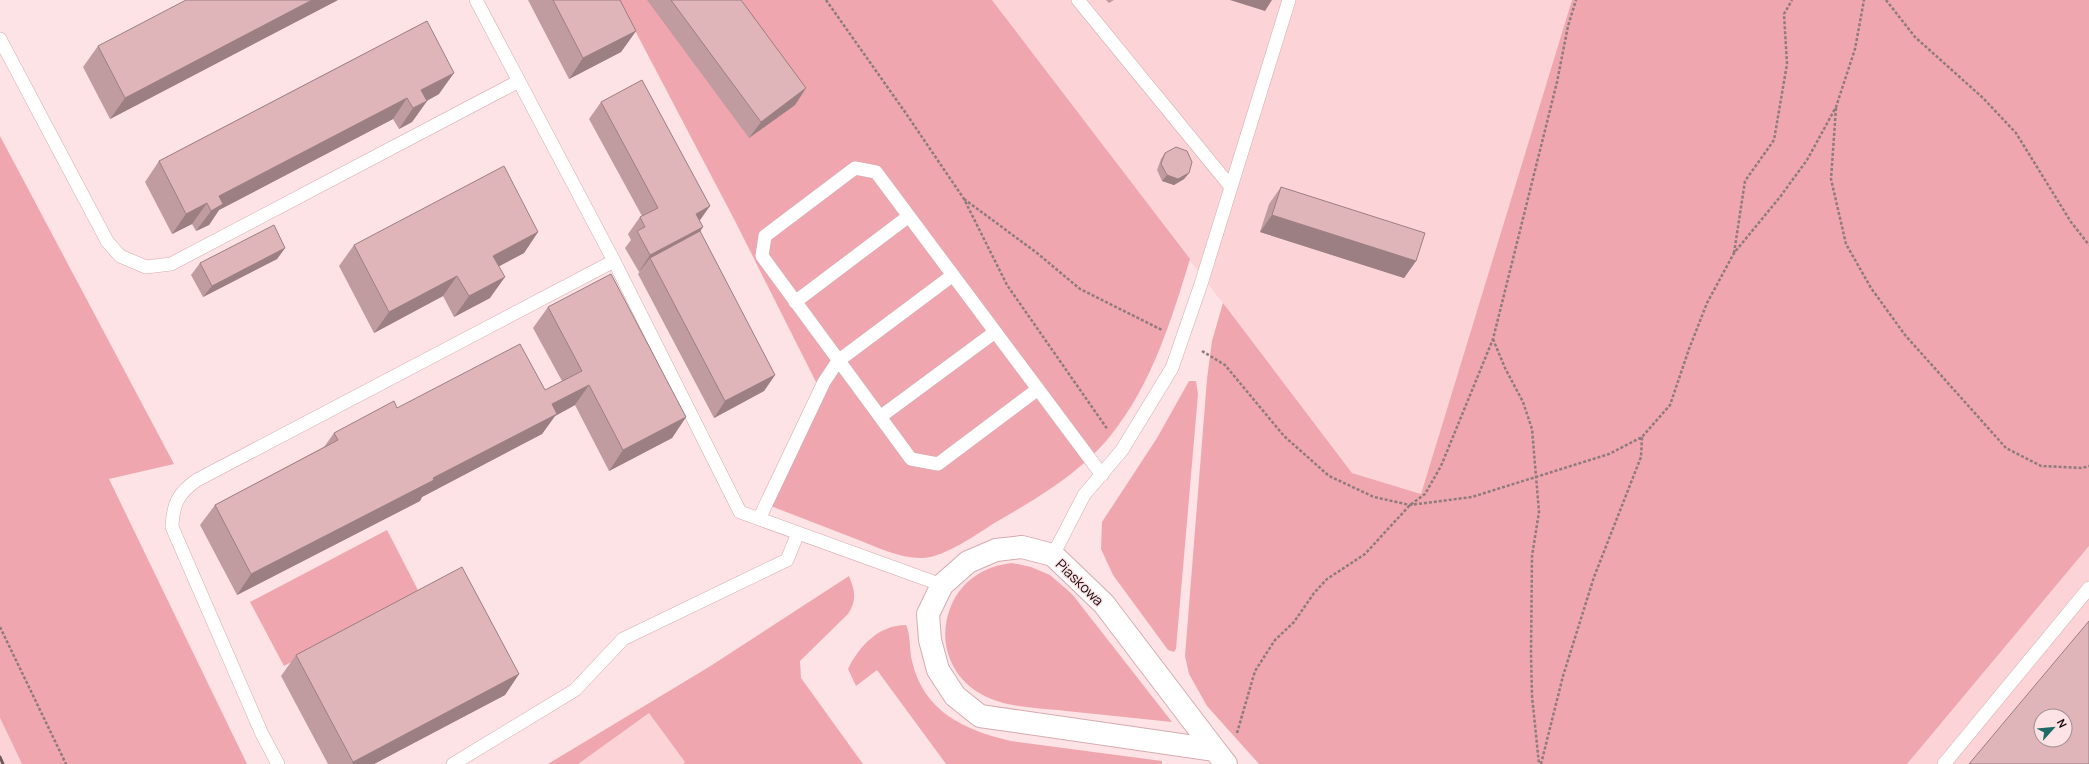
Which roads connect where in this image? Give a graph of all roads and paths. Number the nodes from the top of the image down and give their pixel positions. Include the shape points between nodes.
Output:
1 (476, 0) edge
2 (826, 0) edge
3 (1078, 0) edge
4 (1289, 0) edge
5 (1576, 0) edge
6 (1792, 0) edge
7 (1864, 0) edge
8 (1886, 0) edge
9 (0, 39) edge
10 (518, 81) junction
11 (1836, 107) junction
12 (1231, 187) junction
13 (964, 199) junction
14 (909, 216) junction
15 (2089, 245) edge
16 (1734, 253) junction
17 (614, 261) junction
18 (952, 275) junction
19 (795, 302) junction
20 (995, 332) junction
21 (1493, 339) junction
22 (1182, 340) junction
23 (838, 361) junction
24 (1038, 389) junction
25 (880, 417) junction
26 (1642, 437) junction
27 (1122, 450) junction
28 (2089, 466) edge
29 (1102, 475) junction
30 (1536, 476) junction
31 (1410, 506) junction
32 (759, 519) junction
33 (798, 533) junction
34 (1053, 556) junction
35 (942, 585) junction
36 (2089, 588) edge
37 (0, 627) edge
38 (1220, 757) edge
39 (66, 764) edge
40 (278, 764) edge
41 (453, 764) edge
42 (1540, 764) edge
43 (1944, 764) edge

1 - 10 lane
2 - 13 path
3 - 12 lane
4 - 12 lane
5 - 21 path
6 - 16 path via 1784,14 1787,64 1774,140 1745,181
7 - 11 path via 1855,49
8 - 15 path via 1915,38 1983,98 2016,133 2071,222
9 - 10 lane via 107,241 120,256 146,267 170,264
10 - 17 lane
11 - 16 path via 1807,160 1780,198
11 - 28 path via 1831,179 1846,244 1871,288 1906,335 2006,448 2041,466
12 - 22 lane
13 - 22 path via 1037,253 1080,289
13 - 27 path via 1006,285
14 - 18 lane
14 - 19 lane
14 - 19 lane via 876,172 855,168 765,236 762,256
16 - 26 path via 1707,303 1670,405
17 - 32 lane via 740,512
17 - 40 lane via 184,489 172,514 172,527 262,734
18 - 20 lane
18 - 23 lane
19 - 23 lane
20 - 24 lane
20 - 25 lane
21 - 30 path via 1523,402 1532,430
21 - 31 path via 1441,466 1425,494
22 - 27 lane via 1172,368
22 - 31 path via 1225,365 1284,436 1329,476 1374,497
23 - 25 lane
23 - 32 lane via 824,382
24 - 25 lane via 938,464 910,459
24 - 29 lane
26 - 30 path via 1609,454
26 - 42 path via 1641,457 1594,577 1563,676
27 - 29 lane
29 - 34 lane via 1084,495
30 - 31 path via 1472,497
30 - 42 path via 1539,512 1532,556 1531,654 1532,696
31 - 38 path via 1365,554 1327,579 1294,622 1275,640 1255,671 1234,744
32 - 33 lane
33 - 35 lane
33 - 41 lane via 787,560 623,639 575,690
34 - 35 street, Piaskowa via 1022,547 996,550 968,562
34 - 38 street, Piaskowa via 1104,604
35 - 38 street, Piaskowa via 928,614 930,640 938,670 955,696 980,716
36 - 43 lane
37 - 39 path

